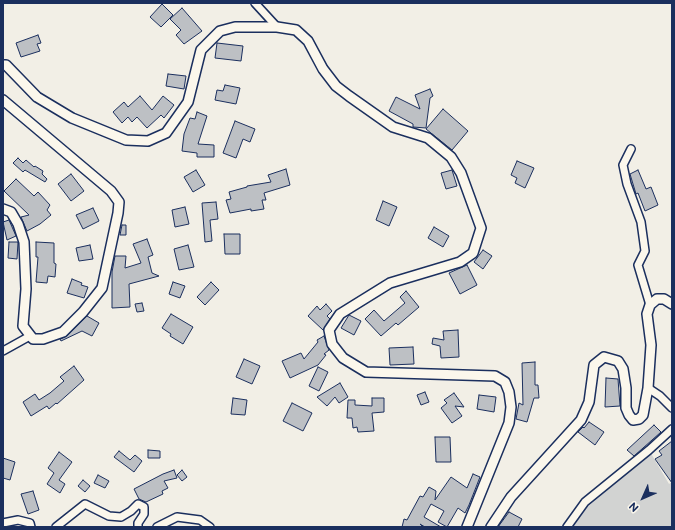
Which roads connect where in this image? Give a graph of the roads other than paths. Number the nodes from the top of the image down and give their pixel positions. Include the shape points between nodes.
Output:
1 (255, 3) edge
2 (277, 27) junction
3 (3, 64) edge
4 (3, 100) edge
5 (631, 149) dead end
6 (3, 209) edge
7 (672, 304) edge
8 (650, 305) junction
9 (30, 336) junction
10 (3, 351) edge
11 (648, 388) junction
12 (672, 408) edge
13 (672, 429) edge
14 (3, 522) edge
15 (31, 527) edge
16 (56, 527) edge
17 (138, 527) edge
18 (157, 527) edge
19 (210, 527) edge
20 (467, 527) edge
21 (491, 527) edge
22 (567, 527) edge

1 - 2 street
2 - 3 street via 235,27 220,31 201,50 188,102 166,133 148,142 126,140 72,118 37,98
2 - 20 street via 296,30 308,41 323,69 336,86 349,96 393,127 428,138 451,157 460,173 481,228 473,254 460,262 390,283 340,314 329,330 332,344 343,358 366,372 495,376 505,382 512,407 509,423
4 - 9 street via 111,190 119,202 102,288 63,332 43,339 33,339
5 - 8 street via 623,165 641,222 645,251 638,265
6 - 9 street via 11,212 24,242 26,289 23,326
7 - 8 street via 664,299 657,299
8 - 11 street via 647,314 651,345
9 - 10 street
11 - 12 street
11 - 21 street via 643,415 639,420 633,420 626,408 623,369 618,361 604,357 594,365 589,402 581,420 512,497
13 - 22 street via 585,502
14 - 15 street via 18,520 30,523
16 - 17 street via 85,504 109,516 121,517 138,504 144,507 144,514
18 - 19 street via 177,517 200,520

